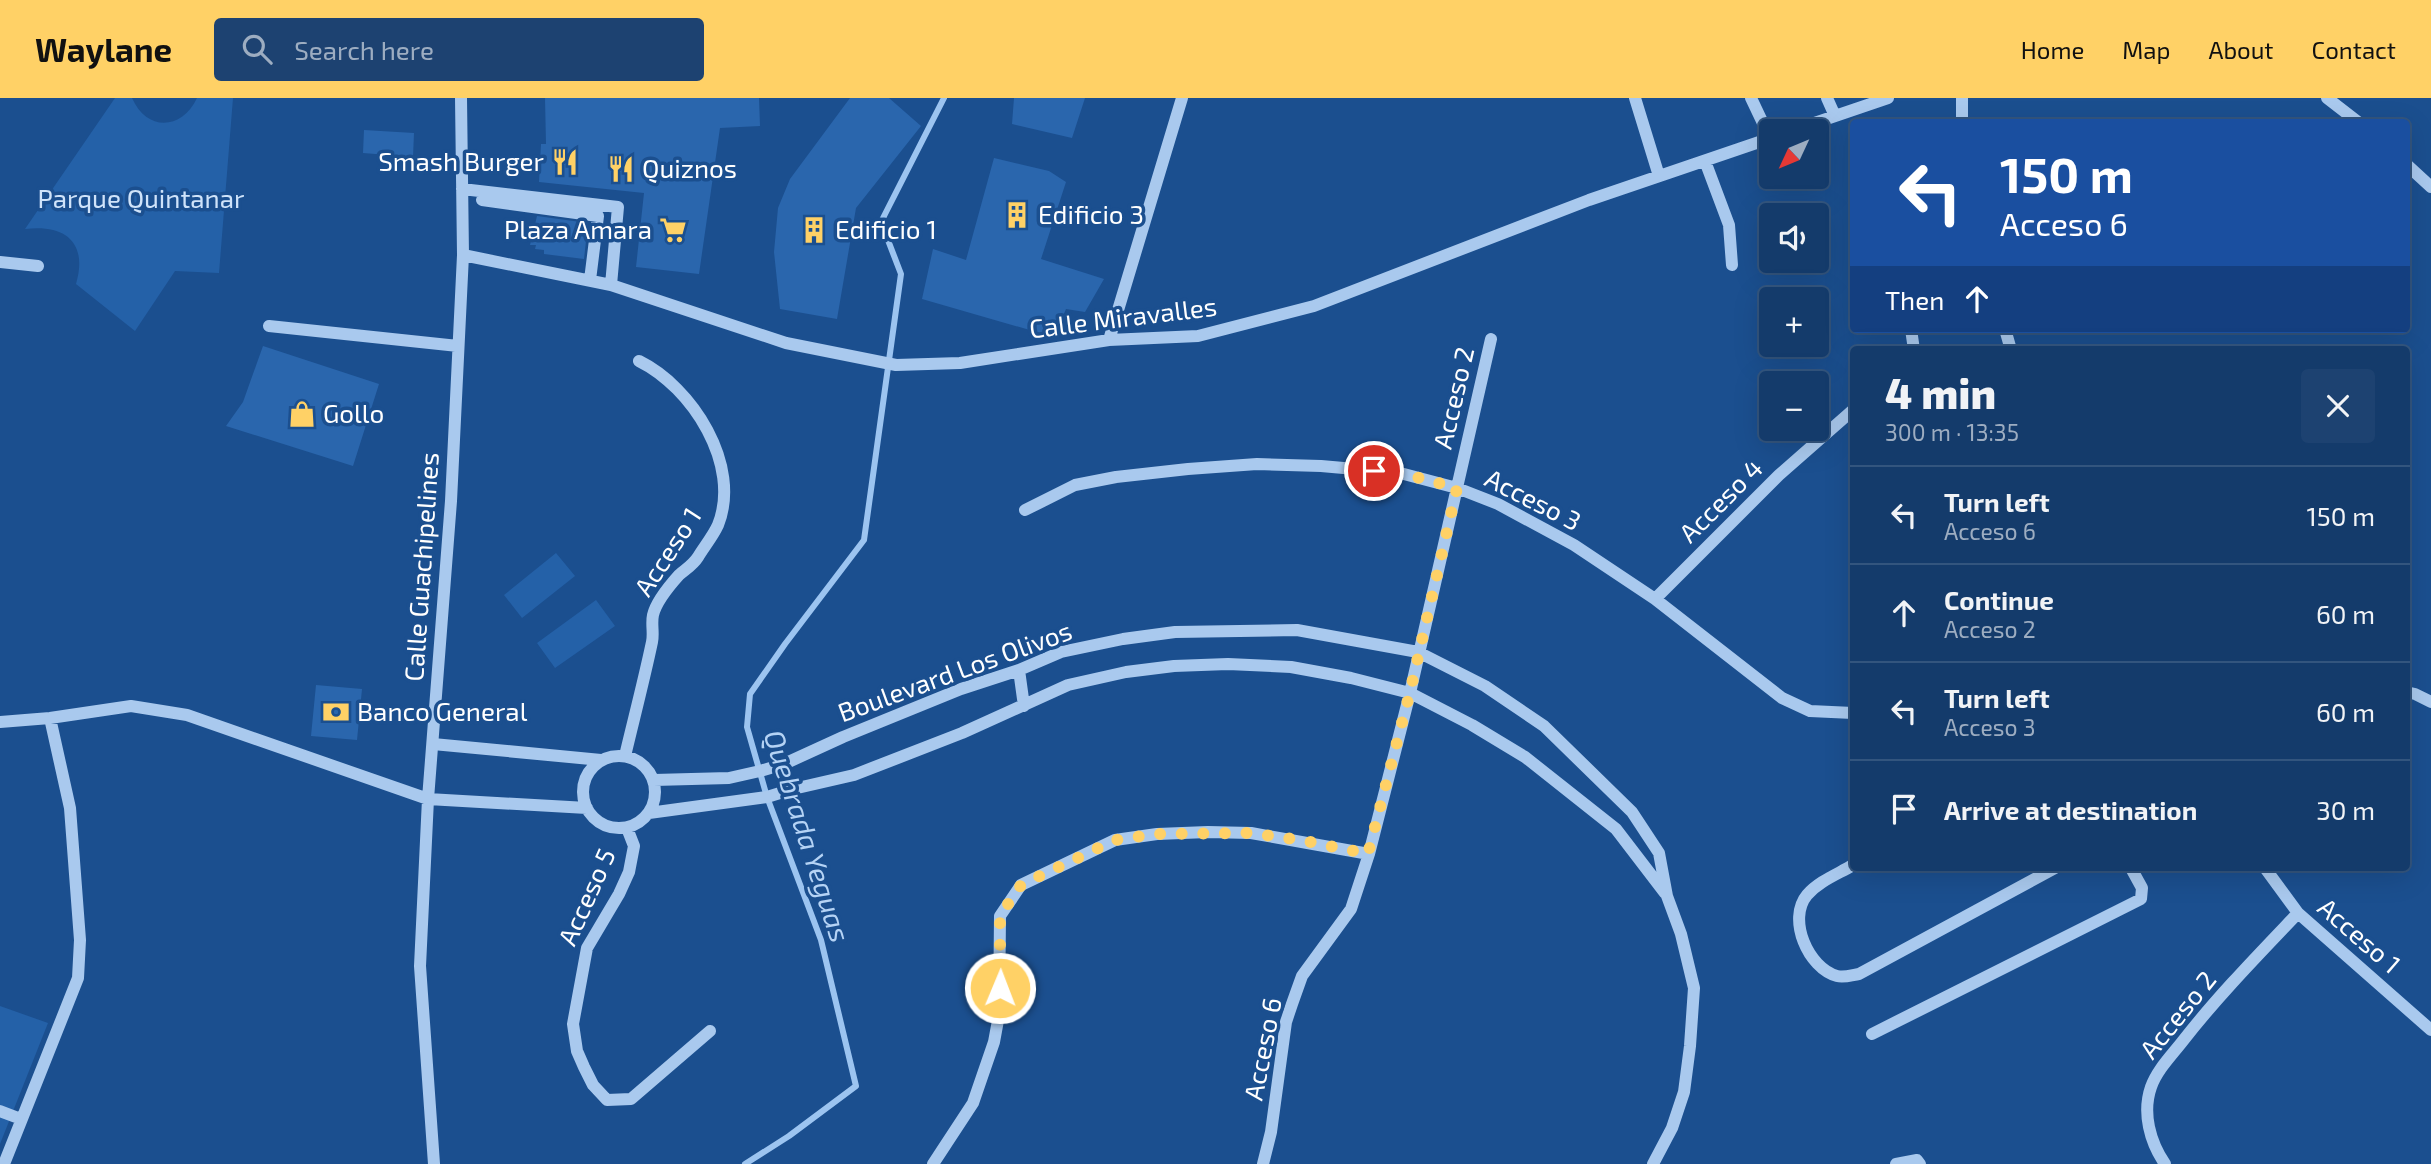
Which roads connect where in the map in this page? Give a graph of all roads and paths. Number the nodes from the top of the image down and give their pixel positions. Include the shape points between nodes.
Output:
1 (461, 98) edge
2 (1182, 98) edge
3 (1635, 98) edge
4 (1751, 98) edge
5 (1827, 98) edge
6 (1888, 98) edge
7 (1962, 98) edge
8 (2327, 98) edge
9 (1835, 116) junction
10 (1761, 119) edge
11 (1826, 119) edge
12 (1962, 119) edge
13 (2354, 119) edge
14 (1759, 142) edge
15 (1705, 161) junction
16 (2410, 168) edge
17 (1659, 176) junction
18 (2431, 187) edge
19 (462, 193) junction
20 (463, 255) junction
21 (0, 261) edge
22 (1732, 265) dead end
23 (38, 266) dead end
24 (590, 280) junction
25 (611, 285) junction
26 (269, 326) dead end
27 (1492, 339) dead end
28 (1109, 340) junction
29 (458, 346) junction
30 (639, 361) dead end
31 (1850, 413) edge
32 (1457, 488) junction
33 (1025, 510) dead end
34 (1655, 599) junction
35 (1418, 652) junction
36 (1018, 670) junction
37 (1414, 672) joint
38 (1410, 692) junction
39 (2410, 693) edge
40 (2431, 702) edge
41 (1024, 706) junction
42 (1850, 713) edge
43 (50, 718) junction
44 (0, 722) edge
45 (433, 744) junction
46 (625, 756) junction
47 (601, 760) junction
48 (654, 780) junction
49 (428, 799) junction
50 (587, 808) junction
51 (649, 813) junction
52 (627, 828) junction
53 (1368, 854) junction
54 (1850, 867) edge
55 (2049, 871) edge
56 (2133, 871) edge
57 (2267, 871) edge
58 (1667, 896) junction
59 (2298, 913) junction
60 (2431, 1030) edge
61 (710, 1031) dead end
62 (1872, 1034) dead end
63 (0, 1111) edge
64 (21, 1119) junction
65 (4, 1164) edge
66 (434, 1164) edge
67 (933, 1164) edge
68 (1263, 1164) edge
69 (1653, 1164) edge
70 (1896, 1164) edge
71 (1920, 1164) edge
72 (2165, 1164) edge

1 - 19 street, Calle Guachipelines
2 - 28 street
3 - 17 street
4 - 10 street
5 - 9 street
6 - 9 street
7 - 12 street
8 - 13 street
9 - 11 street
14 - 15 street, Calle Miravalles
15 - 17 street, Calle Miravalles
15 - 22 street via 1730,225
16 - 18 street
17 - 28 street, Calle Miravalles via 1314,306 1198,336
19 - 20 street, Calle Guachipelines
19 - 24 street via 598,216
19 - 25 street via 618,207
20 - 24 street, Calle Miravalles
20 - 29 street, Calle Guachipelines
21 - 23 street
24 - 25 street, Calle Miravalles
25 - 28 street, Calle Miravalles via 786,343 896,365 960,363
26 - 29 street
27 - 32 street, Acceso 2
29 - 45 street, Calle Guachipelines
30 - 46 street, Acceso 1 via 665,377 707,428 723,479 723,505 718,526 696,561 678,576 653,615 653,638
31 - 34 street, Acceso 4 via 1779,475
32 - 33 street, Acceso 3 via 1401,473 1257,464 1075,485
32 - 34 street, Acceso 3 via 1498,504 1574,545
32 - 35 street, Acceso 2
34 - 42 street, Acceso 3 via 1782,698 1810,711
35 - 36 street, Boulevard Los Olivos via 1297,631 1175,632 1060,652
35 - 37 street, Acceso 2
35 - 58 street, Boulevard Los Olivos via 1485,686 1534,720 1599,778 1632,813 1659,853
36 - 41 street
36 - 48 street, Boulevard Los Olivos via 784,764 729,778
37 - 38 street, Acceso 6
38 - 41 street, Boulevard Los Olivos via 1292,667 1187,665 1069,685
38 - 53 street, Acceso 6
38 - 58 street, Boulevard Los Olivos via 1525,757 1616,829
39 - 40 street
41 - 51 street, Boulevard Los Olivos via 854,775 767,797
43 - 44 street
43 - 49 street via 131,706 187,715
43 - 64 street via 70,808 80,940 78,978
45 - 47 street
45 - 49 street, Calle Guachipelines
46 - 47 street
46 - 48 street via 643,765
47 - 50 street via 585,780
48 - 51 street
49 - 50 street
49 - 66 street, Calle Guachipelines via 420,966
50 - 52 street via 597,821 611,828
51 - 52 street
52 - 61 street, Acceso 5 via 634,846 629,873 587,948 582,966 573,1024 577,1051 593,1084 607,1100 631,1099
53 - 67 street via 1251,833 1157,834 1115,840 1021,885 1000,916 999,1015 994,1042 973,1103
53 - 68 street, Acceso 6 via 1351,909 1302,976 1292,1004
54 - 55 street via 1806,896 1798,913 1812,956 1823,970 1839,977 1859,974
56 - 62 street via 2142,888 2141,899
57 - 59 street, Acceso 1
58 - 69 street, Boulevard Los Olivos via 1694,988 1693,1008 1684,1092
59 - 60 street, Acceso 1
59 - 72 street, Acceso 2 via 2160,1069 2151,1087 2147,1118 2154,1148
63 - 64 street
64 - 65 street
70 - 71 street via 1917,1160

